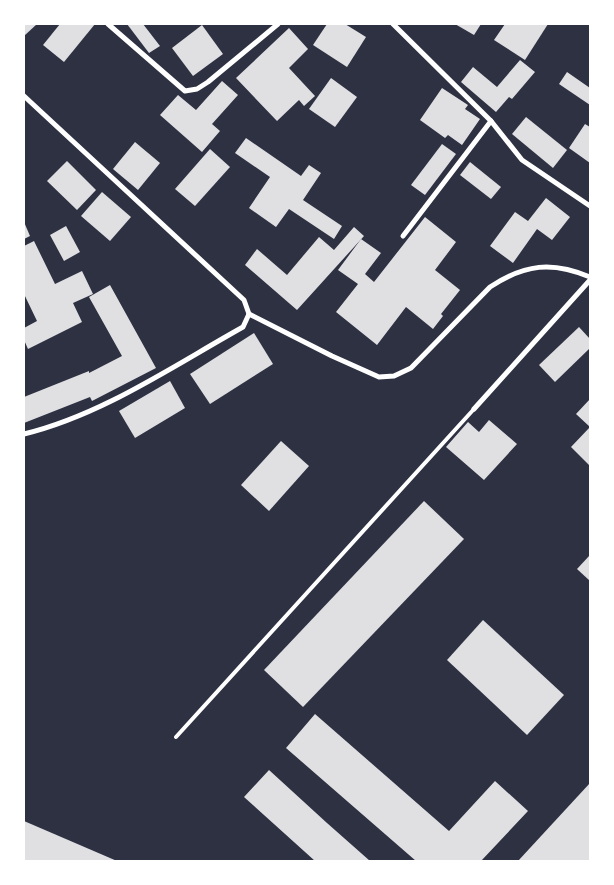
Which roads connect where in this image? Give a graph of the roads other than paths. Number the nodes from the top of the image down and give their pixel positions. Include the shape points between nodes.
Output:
1 (108, 24) edge
2 (278, 24) edge
3 (393, 24) edge
4 (25, 98) edge
5 (491, 121) junction
6 (590, 206) edge
7 (403, 236) dead end
8 (590, 279) edge
9 (249, 314) junction
10 (474, 410) joint
11 (24, 434) edge
12 (176, 737) dead end

1 - 2 street via 185,91 208,82
3 - 5 street
4 - 9 street via 244,300
5 - 6 street via 522,160
5 - 7 street
8 - 9 street via 574,270 550,266 505,277 490,287 411,368 394,376 379,377
8 - 10 street
9 - 11 street via 243,327 128,391 73,420
10 - 12 lane

